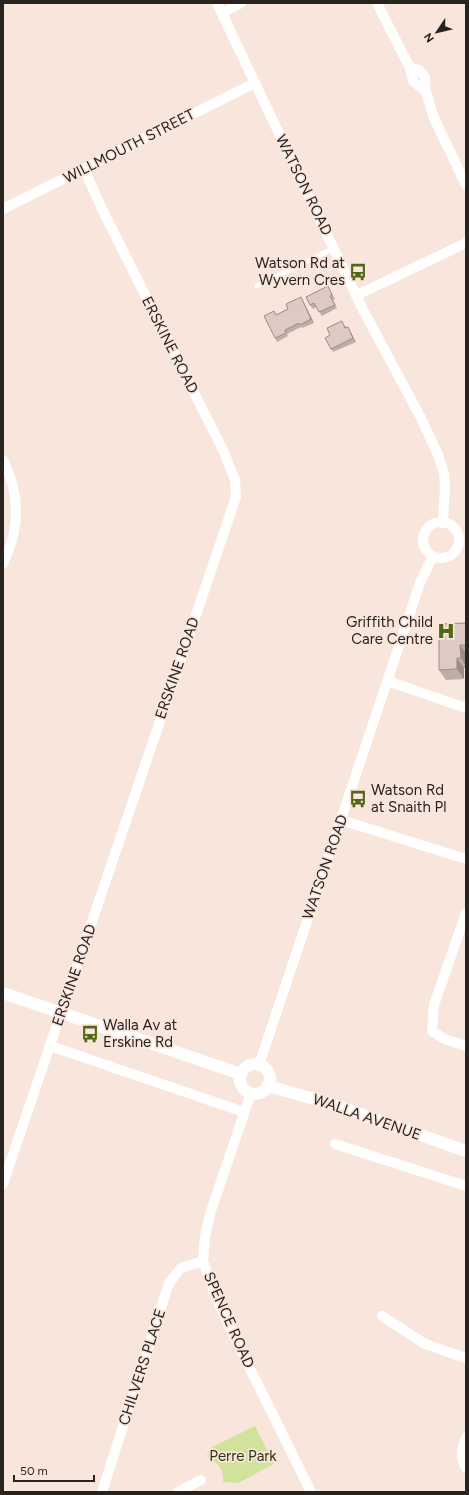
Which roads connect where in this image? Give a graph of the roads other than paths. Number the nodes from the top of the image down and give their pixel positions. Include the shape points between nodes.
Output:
1 (217, 3) edge
2 (241, 3) edge
3 (377, 3) edge
4 (222, 13) junction
5 (255, 83) junction
6 (84, 169) junction
7 (466, 183) edge
8 (3, 209) edge
9 (466, 243) edge
10 (334, 248) junction
11 (256, 286) dead end
12 (357, 295) junction
13 (3, 460) edge
14 (443, 522) junction
15 (463, 542) edge
16 (432, 556) junction
17 (3, 564) edge
18 (388, 681) junction
19 (466, 708) edge
20 (341, 820) junction
21 (466, 859) edge
22 (466, 913) edge
23 (3, 993) edge
24 (62, 1013) junction
25 (50, 1046) junction
26 (466, 1046) edge
27 (259, 1065) junction
28 (241, 1074) junction
29 (268, 1086) junction
30 (251, 1093) junction
31 (244, 1112) junction
32 (335, 1144) dead end
33 (466, 1151) edge
34 (3, 1184) edge
35 (466, 1186) edge
36 (203, 1261) junction
37 (382, 1316) dead end
38 (466, 1358) edge
39 (466, 1437) edge
40 (466, 1468) edge
41 (201, 1480) dead end
42 (102, 1492) edge
43 (178, 1492) edge
44 (311, 1492) edge

1 - 4 street, WATSON ROAD
2 - 4 street
3 - 7 street via 410,68 413,81 426,92 434,118
4 - 5 street, WATSON ROAD
5 - 6 street, WILLMOUTH STREET
5 - 10 street, WATSON ROAD
6 - 8 street, WILLMOUTH STREET
6 - 24 street, ERSKINE ROAD via 106,218 223,450 235,480 236,497
9 - 12 street
10 - 11 lane
10 - 12 street, WATSON ROAD
12 - 14 street, WATSON ROAD via 438,455 444,473
13 - 17 street via 11,475 16,504 14,532
14 - 15 street via 451,526
14 - 16 street via 433,524 426,531 423,540
15 - 16 street via 450,556
16 - 18 street, WATSON ROAD via 420,583
18 - 19 street
18 - 20 street, WATSON ROAD
20 - 21 street
20 - 27 street, WATSON ROAD
22 - 26 street via 434,1005 432,1031 444,1039
23 - 24 street
24 - 25 street, ERSKINE ROAD
24 - 28 street
25 - 31 street
25 - 34 street, ERSKINE ROAD
27 - 28 street via 246,1067
27 - 29 street via 269,1073
28 - 30 street via 241,1084
29 - 30 street via 261,1093
29 - 33 street, WALLA AVENUE via 332,1104
30 - 31 street, SPENCE ROAD
31 - 36 street, SPENCE ROAD via 210,1214
32 - 35 street
36 - 42 street, CHILVERS PLACE via 181,1268 169,1283
36 - 44 street, SPENCE ROAD via 225,1316
37 - 38 street via 425,1344
39 - 40 street via 462,1453
41 - 43 street

